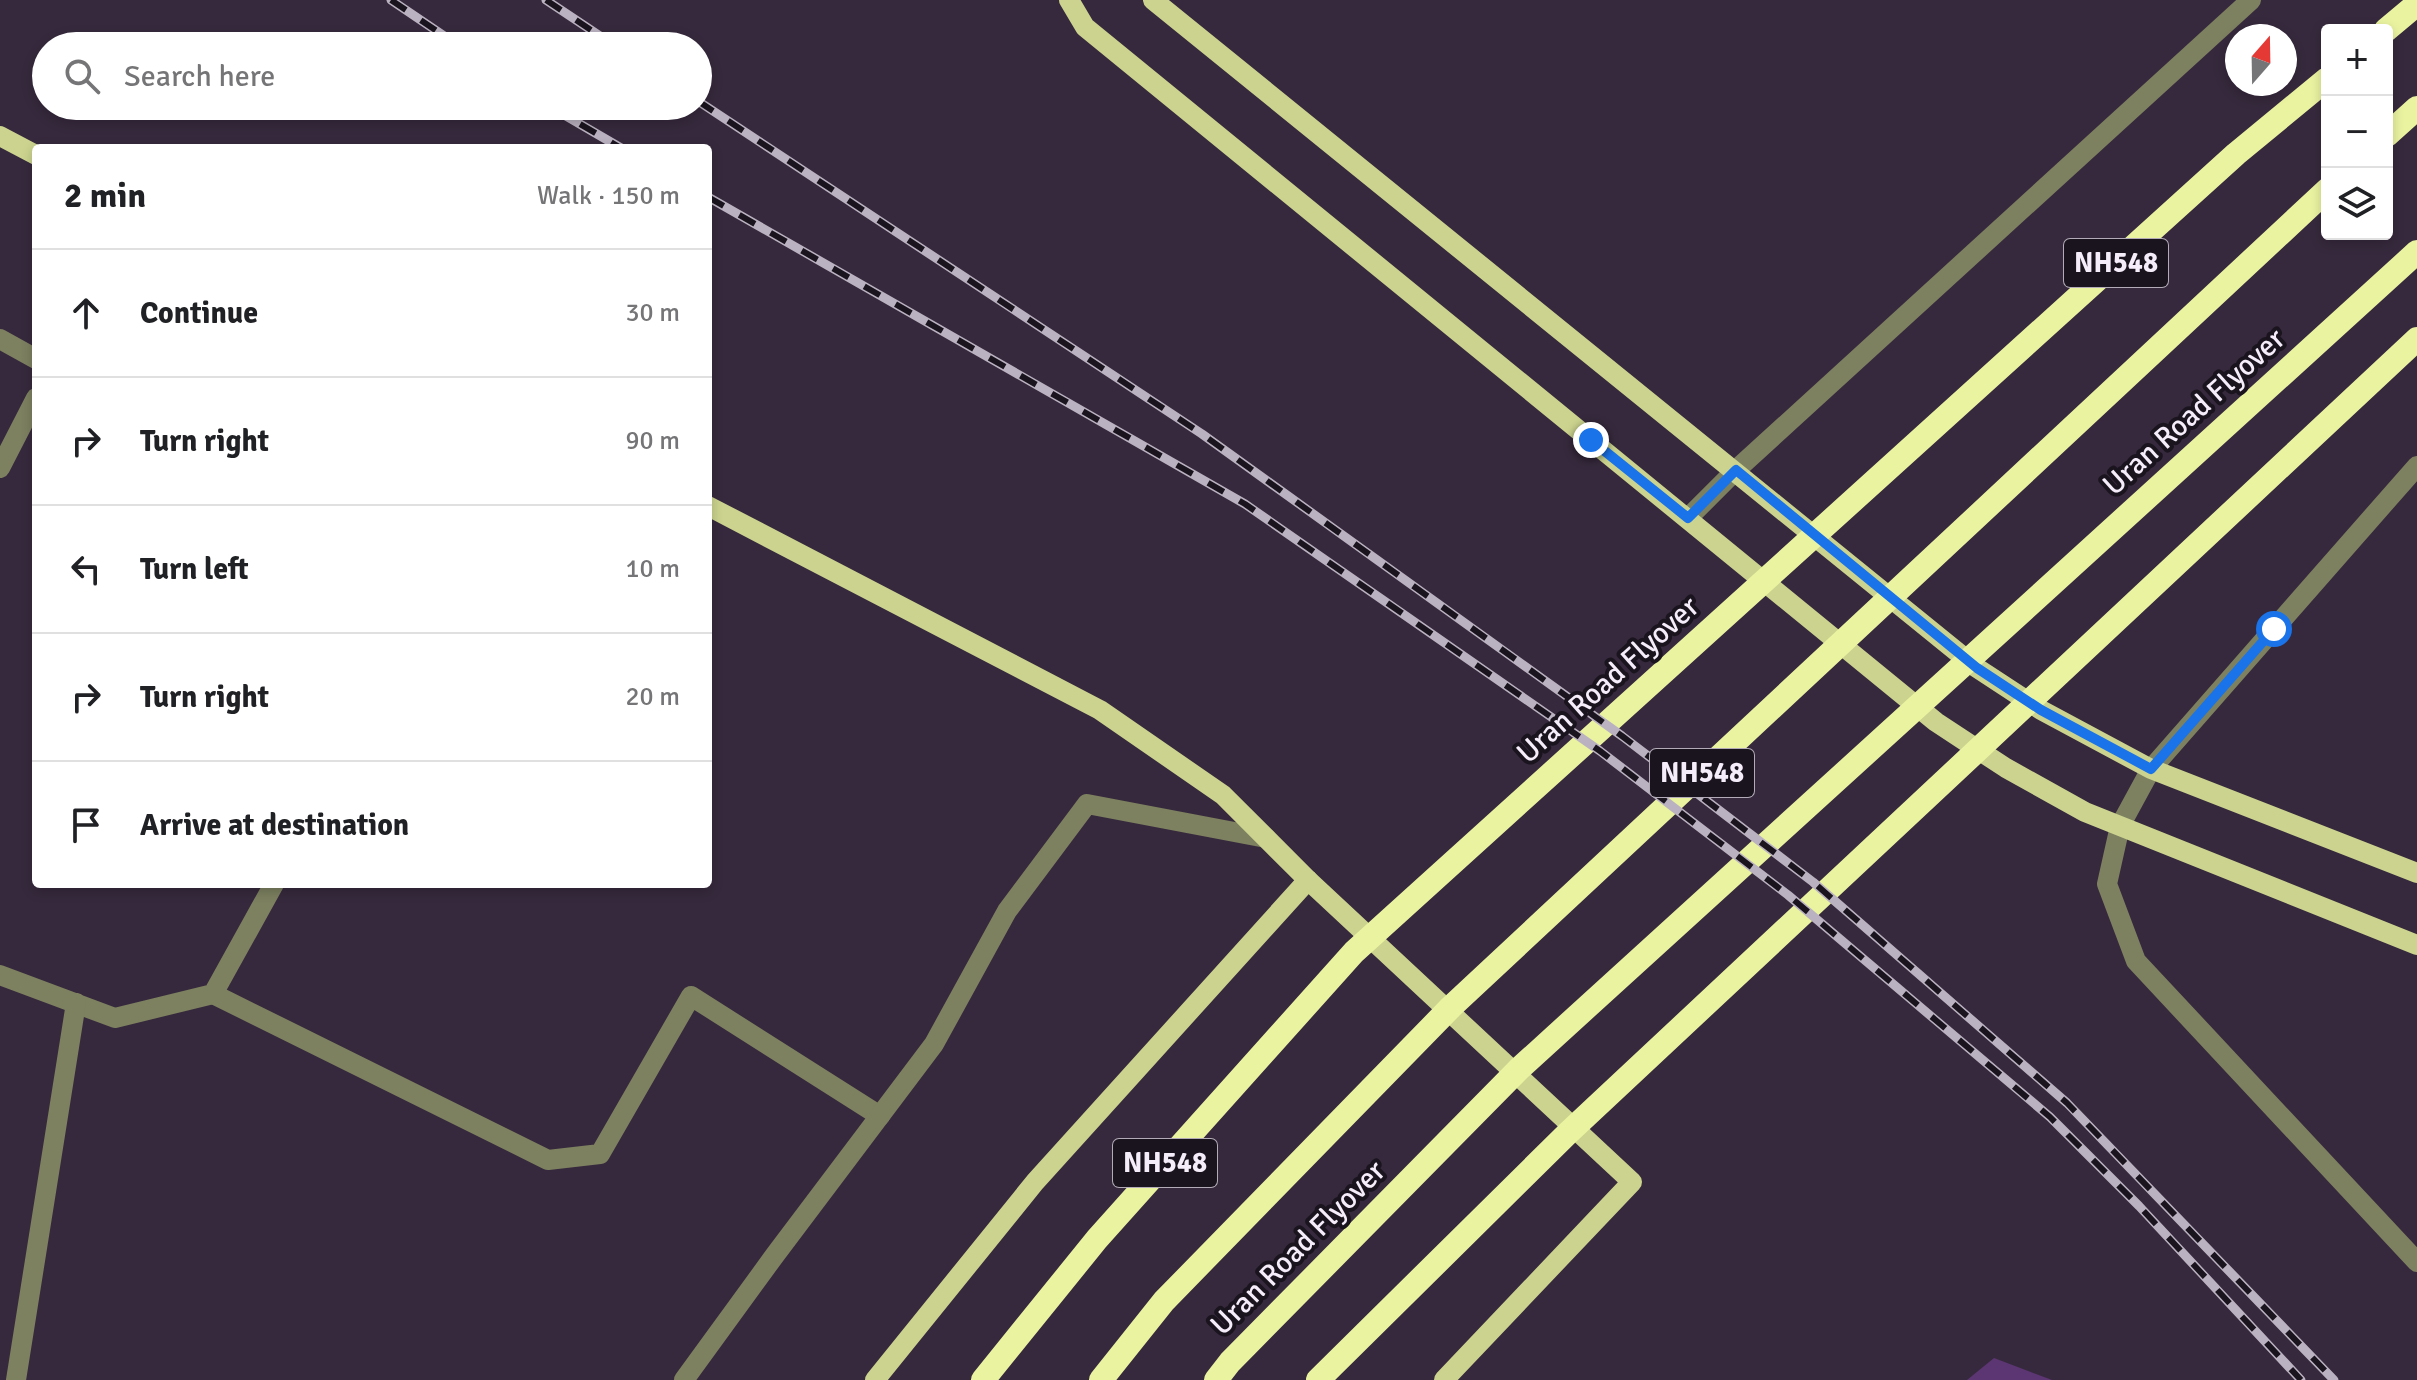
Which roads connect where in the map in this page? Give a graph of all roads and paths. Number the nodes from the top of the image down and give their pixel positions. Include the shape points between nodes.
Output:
1 (1069, 0) edge
2 (1153, 0) edge
3 (2251, 0) edge
4 (2417, 4) edge
5 (2393, 24) edge
6 (2321, 84) edge
7 (2417, 108) edge
8 (2393, 130) edge
9 (0, 136) edge
10 (32, 153) edge
11 (2321, 196) edge
12 (2417, 252) edge
13 (0, 339) edge
14 (2417, 339) edge
15 (32, 357) edge
16 (32, 406) edge
17 (2417, 466) edge
18 (0, 468) edge
19 (1736, 470) junction
20 (712, 508) edge
21 (1688, 518) junction
22 (2151, 769) junction
23 (2120, 826) junction
24 (1266, 838) junction
25 (2417, 873) edge
26 (1308, 880) junction
27 (272, 888) edge
28 (2417, 945) edge
29 (0, 975) edge
30 (213, 994) junction
31 (76, 1003) junction
32 (880, 1116) junction
33 (2417, 1262) edge
34 (16, 1380) edge
35 (684, 1380) edge
36 (875, 1380) edge
37 (983, 1380) edge
38 (1101, 1380) edge
39 (1216, 1380) edge
40 (1318, 1380) edge
41 (1444, 1380) edge

1 - 21 main road via 1085,27
2 - 19 main road
3 - 19 street
4 - 5 highway
6 - 37 highway, Uran Road Flyover / NH548 via 2236,154 1354,952 1097,1239
7 - 8 highway
9 - 10 main road
11 - 38 highway, Uran Road Flyover / NH548 via 1451,1007 1164,1301
12 - 39 highway, Uran Road Flyover / NH548 via 1520,1068
13 - 15 street
14 - 40 highway via 1568,1133
16 - 18 street
17 - 22 street
19 - 21 street
19 - 22 main road via 1977,668 2041,710
20 - 24 main road via 1100,710 1223,795
21 - 23 main road via 1936,722 2006,768
22 - 23 street
22 - 25 main road
23 - 28 main road
23 - 33 street via 2107,884 2136,961
24 - 26 main road
24 - 32 street via 1087,804 1007,911 934,1044
26 - 36 main road via 1035,1182
26 - 41 main road via 1632,1182
27 - 30 street
29 - 31 street
30 - 31 street via 115,1018
30 - 32 street via 548,1160 600,1154 691,996
31 - 34 street
32 - 35 street

